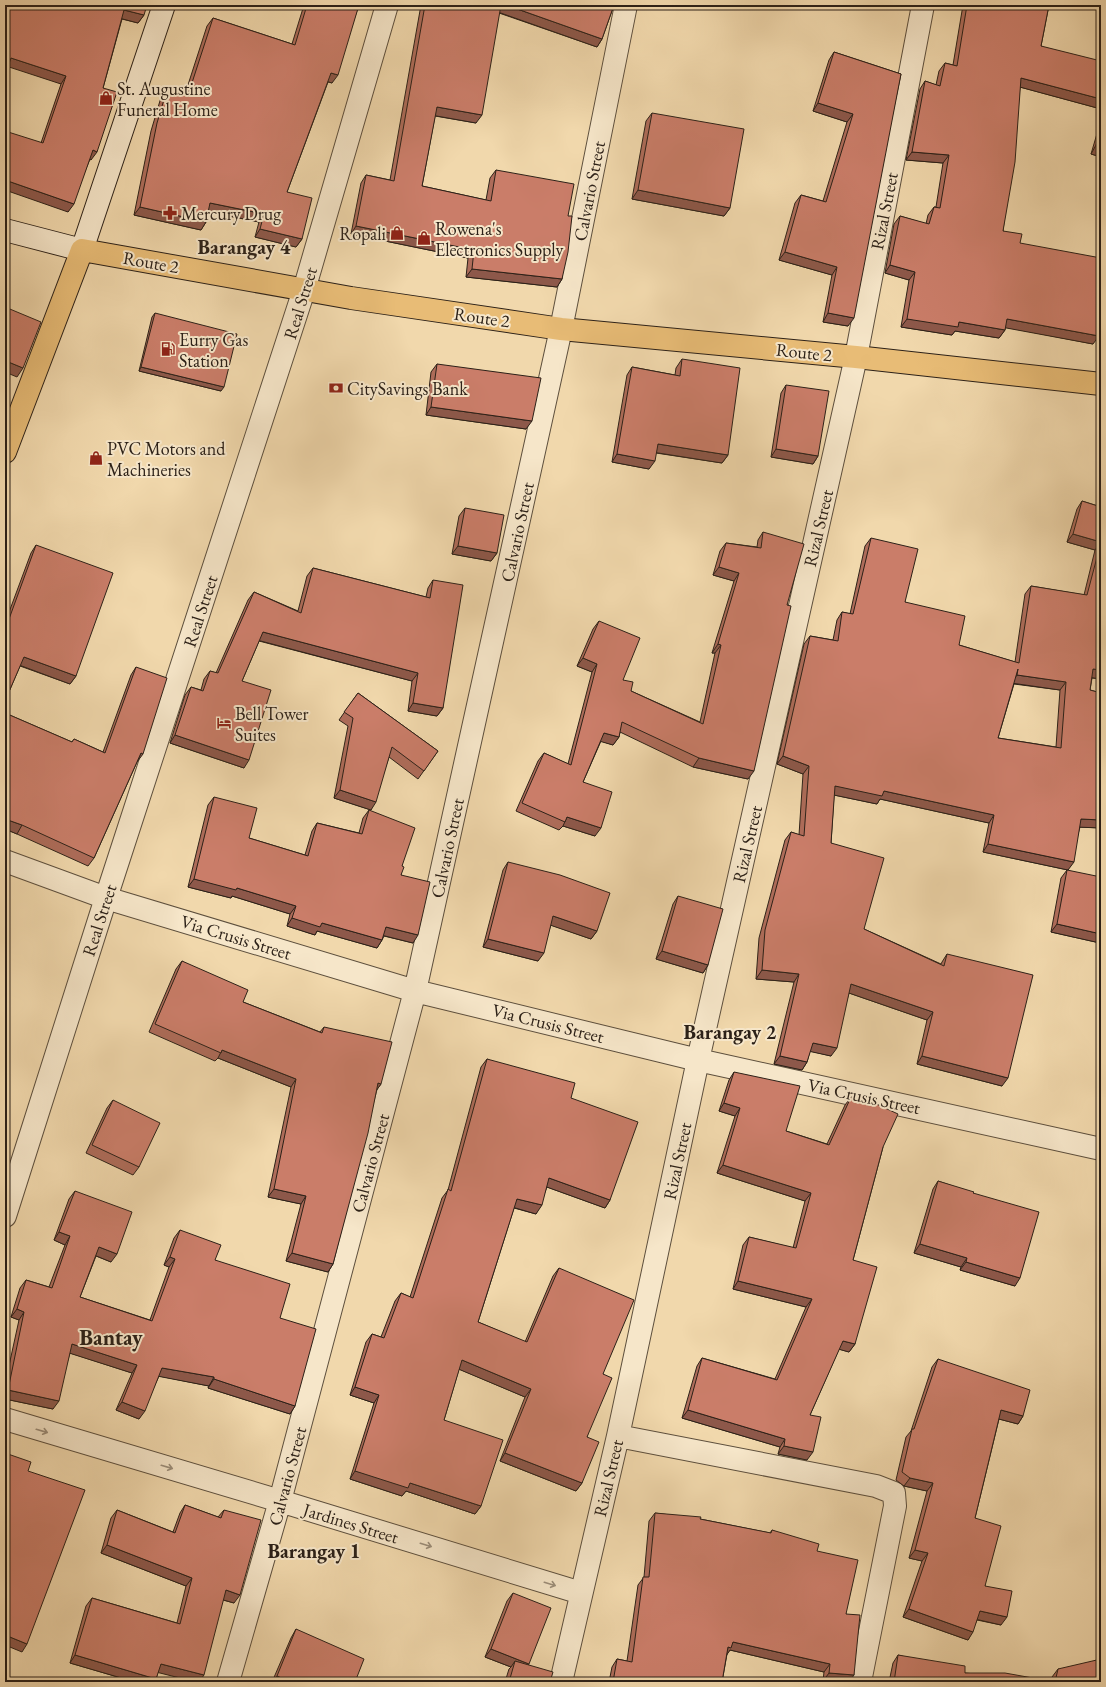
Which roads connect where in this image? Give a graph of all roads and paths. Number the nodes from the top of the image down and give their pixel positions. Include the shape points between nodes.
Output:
1 (164, 5) edge
2 (387, 5) edge
3 (626, 5) edge
4 (923, 5) edge
5 (5, 230) edge
6 (82, 250) junction
7 (304, 290) junction
8 (561, 329) junction
9 (856, 357) junction
10 (1101, 384) edge
11 (5, 452) edge
12 (5, 861) edge
13 (106, 898) junction
14 (415, 991) junction
15 (698, 1060) junction
16 (1101, 1149) edge
17 (5, 1216) edge
18 (5, 1420) edge
19 (618, 1436) junction
20 (280, 1501) junction
21 (581, 1593) junction
22 (228, 1682) edge
23 (561, 1682) edge
24 (860, 1682) edge

1 - 6 street
2 - 7 street, Real Street
3 - 8 street, Calvario Street
4 - 9 street, Rizal Street
5 - 6 street
6 - 7 highway, Route 2
6 - 11 highway
7 - 8 highway, Route 2
7 - 13 street, Real Street
8 - 9 highway, Route 2
8 - 14 street, Calvario Street
9 - 10 highway, Route 2
9 - 15 street, Rizal Street
12 - 13 street, Via Crusis Street
13 - 14 street, Via Crusis Street
13 - 17 street, Real Street
14 - 15 street, Via Crusis Street
14 - 20 street, Calvario Street
15 - 16 street, Via Crusis Street
15 - 19 street, Rizal Street
18 -> 20 street, Jardines Street
19 - 21 street, Rizal Street
19 - 24 street via 876,1486 894,1493 894,1514
20 -> 21 street, Jardines Street
20 - 22 street, Calvario Street
21 - 23 street, Rizal Street

